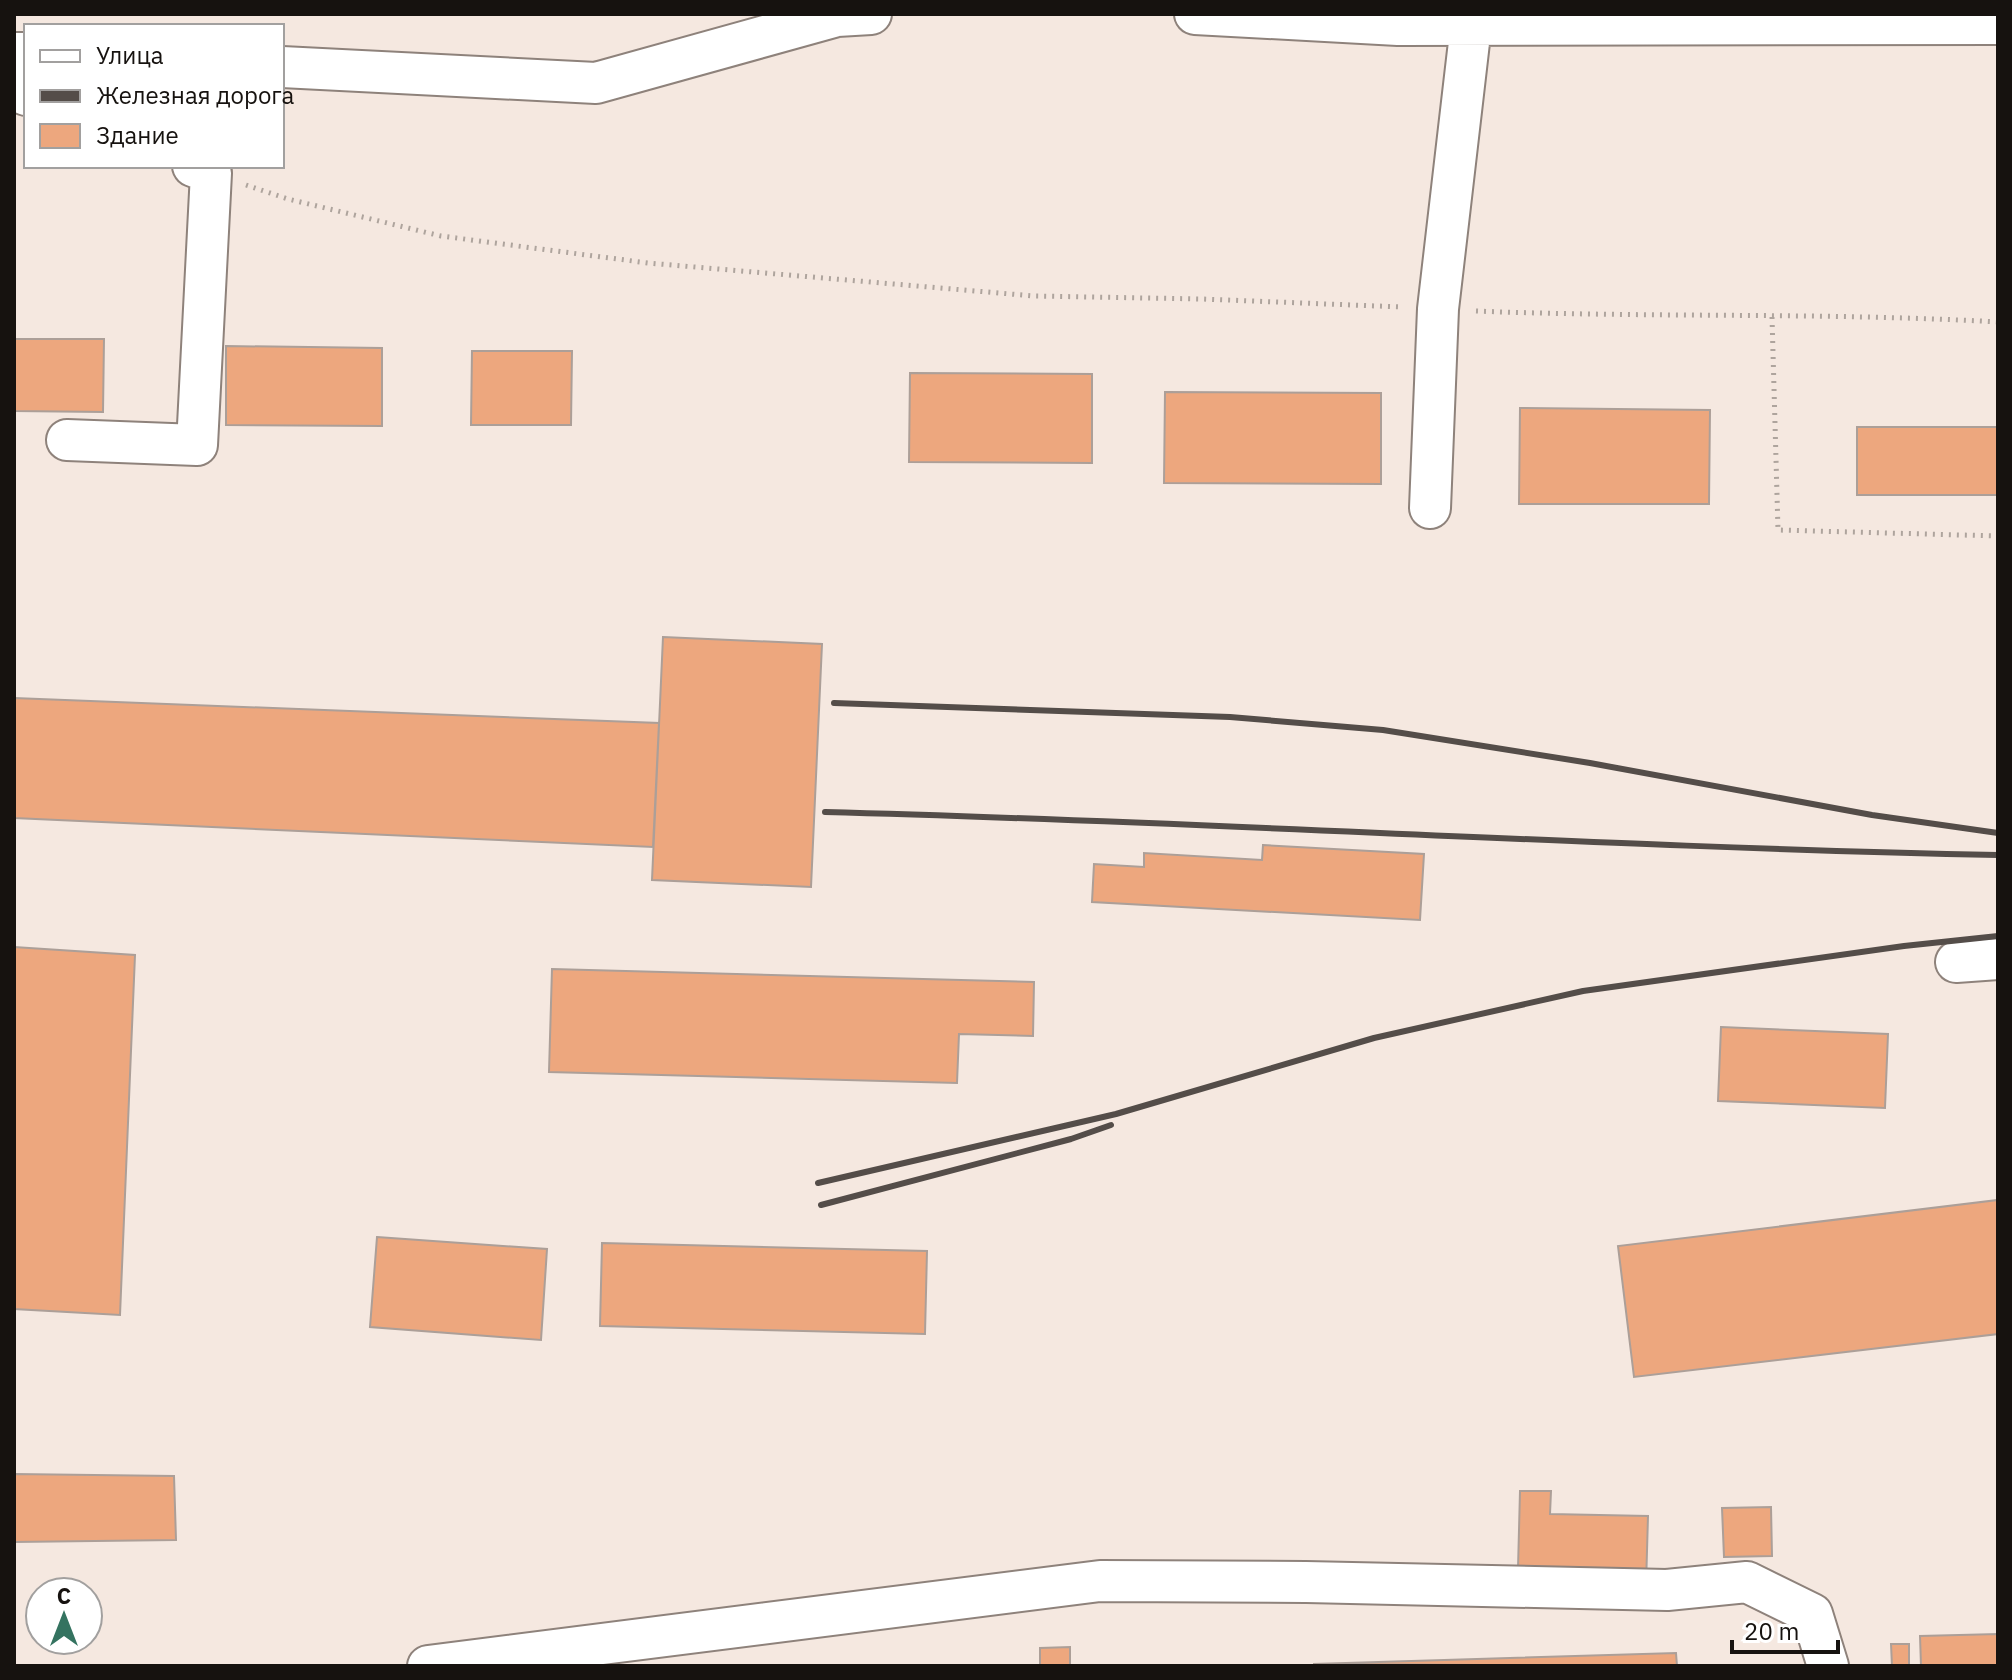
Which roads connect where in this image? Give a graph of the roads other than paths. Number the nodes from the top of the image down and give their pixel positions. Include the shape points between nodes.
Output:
1 (871, 14) edge
2 (1195, 14) edge
3 (1998, 24) edge
4 (1471, 25) junction
5 (284, 67) edge
6 (202, 169) edge
7 (67, 440) dead end
8 (1430, 508) dead end
9 (1998, 959) edge
10 (1956, 962) dead end
11 (428, 1666) edge
12 (1828, 1666) edge

1 - 5 street via 837,16 596,83
2 - 4 street
3 - 4 street
4 - 8 street via 1438,309
6 - 7 street via 197,445
9 - 10 street
11 - 12 street via 1100,1581 1667,1590 1747,1582 1812,1614

